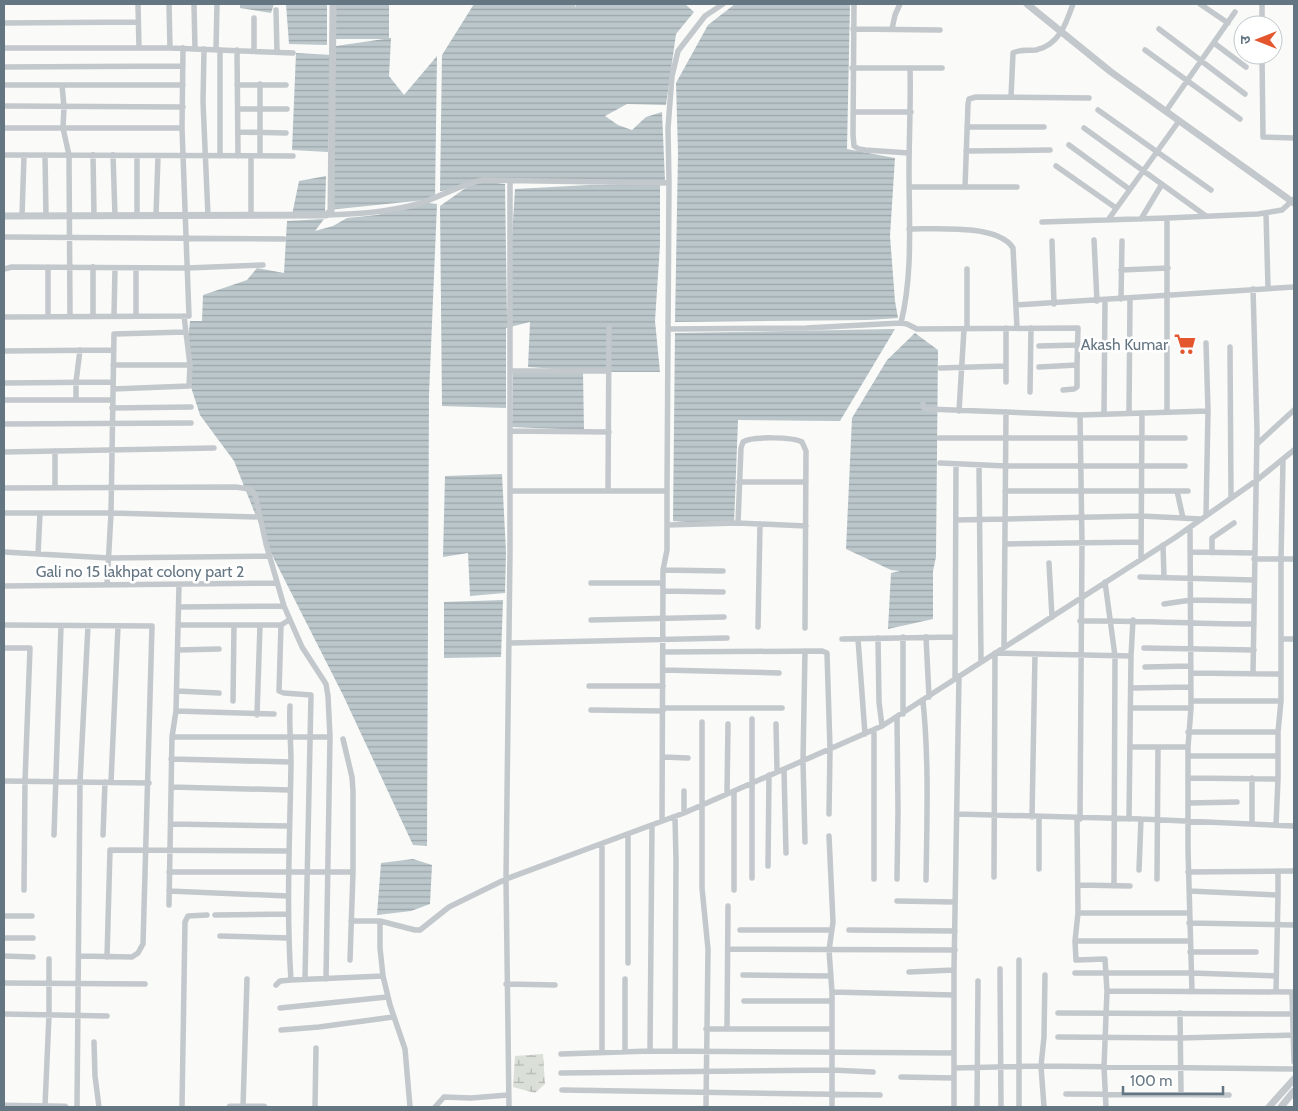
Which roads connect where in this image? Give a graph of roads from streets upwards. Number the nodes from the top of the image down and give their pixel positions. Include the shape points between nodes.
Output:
1 (138, 4) edge
2 (169, 4) edge
3 (194, 4) edge
4 (217, 4) edge
5 (333, 4) edge
6 (723, 4) edge
7 (854, 4) edge
8 (900, 4) edge
9 (1027, 4) edge
10 (1072, 4) edge
11 (1200, 4) edge
12 (276, 10) dead end
13 (1235, 12) dead end
14 (254, 18) dead end
15 (138, 22) junction
16 (4, 23) edge
17 (1228, 23) junction
18 (892, 28) junction
19 (1159, 28) dead end
20 (853, 29) junction
21 (940, 30) dead end
22 (1062, 32) junction
23 (1214, 43) junction
24 (4, 48) edge
25 (139, 48) junction
26 (170, 48) junction
27 (183, 48) junction
28 (195, 49) junction
29 (204, 49) junction
30 (218, 50) junction
31 (238, 50) junction
32 (1145, 50) dead end
33 (254, 51) junction
34 (277, 52) junction
35 (293, 53) dead end
36 (1201, 61) junction
37 (1262, 65) edge
38 (183, 66) junction
39 (4, 67) edge
40 (1246, 67) dead end
41 (852, 68) junction
42 (910, 68) junction
43 (942, 68) dead end
44 (1188, 80) junction
45 (238, 84) junction
46 (260, 84) junction
47 (4, 85) edge
48 (62, 85) junction
49 (183, 85) junction
50 (286, 85) dead end
51 (1245, 94) dead end
52 (1011, 98) junction
53 (1089, 98) dead end
54 (4, 106) edge
55 (64, 107) junction
56 (183, 107) junction
57 (238, 109) junction
58 (260, 109) junction
59 (287, 109) dead end
60 (1098, 110) dead end
61 (1166, 111) junction
62 (853, 112) junction
63 (911, 112) junction
64 (1240, 119) dead end
65 (1179, 121) junction
66 (968, 126) junction
67 (1044, 127) dead end
68 (4, 128) edge
69 (63, 128) junction
70 (182, 128) junction
71 (1084, 128) dead end
72 (238, 132) junction
73 (260, 132) junction
74 (286, 133) dead end
75 (1294, 138) edge
76 (1069, 146) dead end
77 (1050, 150) dead end
78 (966, 151) junction
79 (1156, 152) junction
80 (909, 153) junction
81 (4, 155) edge
82 (24, 155) junction
83 (45, 155) junction
84 (69, 155) junction
85 (93, 155) junction
86 (114, 155) junction
87 (137, 156) junction
88 (158, 156) junction
89 (184, 156) junction
90 (206, 156) junction
91 (220, 156) junction
92 (238, 156) junction
93 (251, 156) junction
94 (260, 156) junction
95 (293, 156) dead end
96 (1056, 166) dead end
97 (1143, 171) junction
98 (510, 181) junction
99 (669, 183) junction
100 (1162, 184) junction
101 (909, 187) junction
102 (965, 187) junction
103 (1017, 187) dead end
104 (1129, 189) junction
105 (1210, 190) dead end
106 (1294, 201) edge
107 (1116, 208) junction
108 (1266, 213) junction
109 (250, 215) junction
110 (326, 215) junction
111 (4, 216) edge
112 (22, 216) junction
113 (46, 216) junction
114 (70, 216) junction
115 (94, 216) junction
116 (115, 216) junction
117 (136, 216) junction
118 (156, 216) junction
119 (186, 216) junction
120 (208, 216) junction
121 (1206, 216) junction
122 (1167, 218) junction
123 (1141, 219) junction
124 (1108, 220) junction
125 (1042, 222) dead end
126 (909, 229) junction
127 (4, 237) edge
128 (70, 238) junction
129 (186, 239) junction
130 (284, 239) dead end
131 (1094, 240) dead end
132 (1052, 241) dead end
133 (1122, 241) dead end
134 (263, 265) dead end
135 (48, 267) junction
136 (70, 267) junction
137 (93, 267) junction
138 (115, 268) junction
139 (136, 268) junction
140 (188, 268) junction
141 (1168, 268) junction
142 (4, 269) edge
143 (967, 269) dead end
144 (1121, 270) junction
145 (1294, 287) edge
146 (1268, 288) junction
147 (1253, 289) junction
148 (1168, 294) junction
149 (1121, 299) junction
150 (1130, 299) junction
151 (1105, 300) junction
152 (1097, 301) junction
153 (1054, 304) junction
154 (1016, 305) junction
155 (48, 316) junction
156 (70, 316) junction
157 (93, 316) junction
158 (114, 316) junction
159 (136, 316) junction
160 (184, 316) junction
161 (4, 317) edge
162 (904, 324) junction
163 (609, 328) dead end
164 (1006, 328) junction
165 (1017, 328) junction
166 (1030, 328) junction
167 (668, 329) junction
168 (965, 329) junction
169 (186, 332) junction
170 (1206, 343) dead end
171 (1078, 345) junction
172 (1039, 346) dead end
173 (1230, 347) dead end
174 (80, 350) junction
175 (114, 350) junction
176 (4, 351) edge
177 (114, 365) junction
178 (190, 365) junction
179 (1006, 366) junction
180 (1078, 366) junction
181 (962, 367) junction
182 (1039, 367) dead end
183 (940, 368) dead end
184 (510, 371) junction
185 (609, 371) junction
186 (76, 382) junction
187 (113, 382) junction
188 (1006, 382) dead end
189 (4, 383) edge
190 (113, 389) junction
191 (1063, 390) dead end
192 (1030, 392) dead end
193 (4, 400) edge
194 (76, 400) junction
195 (113, 400) junction
196 (923, 404) dead end
197 (191, 407) dead end
198 (112, 408) junction
199 (1294, 410) edge
200 (959, 411) junction
201 (1208, 411) junction
202 (1006, 412) junction
203 (1167, 412) junction
204 (1129, 413) junction
205 (1142, 413) junction
206 (1080, 414) junction
207 (1104, 414) junction
208 (191, 423) dead end
209 (4, 424) edge
210 (112, 424) junction
211 (510, 431) junction
212 (609, 432) junction
213 (939, 438) dead end
214 (1006, 438) junction
215 (1080, 438) junction
216 (1142, 438) junction
217 (1185, 438) dead end
218 (1257, 444) junction
219 (214, 448) dead end
220 (112, 450) junction
221 (1294, 450) edge
222 (55, 451) junction
223 (4, 452) edge
224 (1283, 460) junction
225 (940, 463) dead end
226 (956, 464) junction
227 (979, 465) junction
228 (1006, 466) junction
229 (1081, 466) junction
230 (1142, 466) junction
231 (1185, 466) dead end
232 (1257, 480) junction
233 (739, 482) junction
234 (806, 482) junction
235 (55, 487) junction
236 (111, 487) junction
237 (4, 488) edge
238 (1142, 490) junction
239 (510, 491) junction
240 (608, 491) junction
241 (667, 491) junction
242 (1006, 491) junction
243 (1081, 491) junction
244 (1177, 491) junction
245 (1188, 492) dead end
246 (1232, 497) junction
247 (4, 513) edge
248 (40, 513) junction
249 (111, 513) junction
250 (1141, 516) junction
251 (260, 517) junction
252 (1081, 517) junction
253 (1204, 517) junction
254 (1005, 518) junction
255 (1183, 518) junction
256 (979, 519) junction
257 (956, 520) junction
258 (738, 523) junction
259 (1234, 523) dead end
260 (760, 524) junction
261 (667, 525) junction
262 (806, 526) junction
263 (1190, 527) junction
264 (1141, 542) junction
265 (1082, 543) junction
266 (1005, 544) junction
267 (1163, 545) junction
268 (4, 552) edge
269 (1190, 552) junction
270 (1212, 553) junction
271 (38, 554) junction
272 (269, 556) junction
273 (1254, 556) junction
274 (109, 558) junction
275 (1141, 558) junction
276 (1281, 559) junction
277 (1294, 559) edge
278 (1049, 563) dead end
279 (663, 570) junction
280 (723, 571) dead end
281 (1140, 577) dead end
282 (1164, 577) junction
283 (1190, 578) junction
284 (1254, 580) junction
285 (1105, 582) junction
286 (591, 583) dead end
287 (663, 583) junction
288 (277, 584) junction
289 (108, 585) junction
290 (179, 585) junction
291 (4, 586) edge
292 (663, 591) junction
293 (723, 592) dead end
294 (1080, 598) junction
295 (1191, 600) junction
296 (1254, 601) junction
297 (1164, 604) dead end
298 (284, 606) junction
299 (179, 607) junction
300 (724, 617) dead end
301 (1052, 617) junction
302 (664, 618) junction
303 (289, 620) junction
304 (590, 620) dead end
305 (1109, 620) junction
306 (1133, 620) junction
307 (1080, 621) junction
308 (1191, 624) junction
309 (1254, 624) junction
310 (234, 625) junction
311 (281, 625) junction
312 (4, 626) edge
313 (61, 626) junction
314 (88, 626) junction
315 (118, 626) junction
316 (178, 626) junction
317 (260, 626) junction
318 (758, 627) dead end
319 (805, 628) dead end
320 (955, 636) junction
321 (903, 637) junction
322 (926, 637) junction
323 (727, 638) dead end
324 (878, 638) junction
325 (664, 639) junction
326 (858, 639) junction
327 (1281, 639) junction
328 (1294, 639) edge
329 (842, 640) dead end
330 (509, 643) junction
331 (1004, 647) junction
332 (4, 648) edge
333 (1144, 648) dead end
334 (219, 649) dead end
335 (1191, 649) junction
336 (178, 650) junction
337 (1254, 650) junction
338 (805, 651) junction
339 (663, 652) junction
340 (995, 653) junction
341 (1035, 654) junction
342 (1080, 656) junction
343 (1115, 656) junction
344 (1131, 656) junction
345 (981, 662) junction
346 (1145, 667) dead end
347 (663, 670) junction
348 (1191, 670) junction
349 (779, 673) dead end
350 (1253, 674) junction
351 (1281, 674) junction
352 (957, 678) junction
353 (589, 686) dead end
354 (663, 686) junction
355 (1131, 688) junction
356 (1191, 688) junction
357 (177, 691) junction
358 (219, 693) dead end
359 (929, 697) junction
360 (233, 700) dead end
361 (924, 700) junction
362 (1191, 701) junction
363 (1281, 701) junction
364 (290, 706) dead end
365 (782, 708) dead end
366 (1131, 708) junction
367 (1191, 708) junction
368 (663, 709) junction
369 (591, 710) dead end
370 (176, 711) junction
371 (274, 714) dead end
372 (903, 714) junction
373 (257, 715) junction
374 (897, 717) junction
375 (752, 719) dead end
376 (702, 722) dead end
377 (728, 724) dead end
378 (776, 724) dead end
379 (882, 726) junction
380 (874, 730) junction
381 (1188, 732) junction
382 (1278, 732) junction
383 (864, 734) junction
384 (290, 736) junction
385 (310, 737) junction
386 (330, 737) junction
387 (172, 738) junction
388 (343, 739) dead end
389 (1130, 747) junction
390 (1158, 747) junction
391 (1188, 747) junction
392 (830, 749) junction
393 (1188, 756) junction
394 (1278, 756) junction
395 (663, 757) junction
396 (688, 758) dead end
397 (171, 759) junction
398 (804, 761) junction
399 (291, 762) junction
400 (780, 770) junction
401 (769, 775) junction
402 (1189, 778) junction
403 (1252, 778) junction
404 (1278, 779) junction
405 (4, 780) edge
406 (24, 781) junction
407 (55, 781) junction
408 (80, 782) junction
409 (108, 782) junction
410 (149, 783) junction
411 (751, 783) junction
412 (171, 787) junction
413 (290, 790) junction
414 (684, 791) dead end
415 (734, 791) junction
416 (727, 794) junction
417 (1237, 802) dead end
418 (1189, 803) junction
419 (701, 806) junction
420 (684, 813) junction
421 (829, 814) dead end
422 (957, 814) junction
423 (994, 816) junction
424 (675, 817) junction
425 (1032, 817) junction
426 (1039, 817) junction
427 (1078, 819) junction
428 (1114, 819) junction
429 (1129, 819) junction
430 (1140, 819) junction
431 (1158, 820) junction
432 (662, 821) junction
433 (1188, 822) junction
434 (171, 824) junction
435 (1252, 824) junction
436 (652, 825) junction
437 (1276, 825) junction
438 (289, 826) junction
439 (1294, 826) edge
440 (628, 834) junction
441 (54, 835) dead end
442 (103, 835) dead end
443 (828, 836) dead end
444 (805, 842) dead end
445 (602, 844) junction
446 (170, 850) junction
447 (146, 851) junction
448 (288, 851) junction
449 (786, 853) dead end
450 (768, 866) dead end
451 (1039, 869) dead end
452 (1139, 870) dead end
453 (1278, 871) junction
454 (1294, 871) edge
455 (169, 872) junction
456 (288, 872) junction
457 (307, 872) junction
458 (327, 872) junction
459 (353, 872) junction
460 (1188, 872) junction
461 (994, 877) dead end
462 (752, 878) dead end
463 (506, 879) junction
464 (874, 879) dead end
465 (897, 879) dead end
466 (1157, 879) dead end
467 (926, 880) dead end
468 (1078, 885) junction
469 (1114, 886) junction
470 (1130, 886) dead end
471 (24, 890) dead end
472 (734, 890) dead end
473 (1189, 891) junction
474 (169, 892) junction
475 (1278, 895) junction
476 (288, 896) junction
477 (897, 901) dead end
478 (955, 902) junction
479 (169, 906) dead end
480 (728, 906) dead end
481 (1078, 913) junction
482 (288, 914) junction
483 (1189, 914) junction
484 (207, 915) dead end
485 (215, 915) dead end
486 (4, 916) edge
487 (32, 916) dead end
488 (352, 921) junction
489 (380, 921) junction
490 (1189, 923) junction
491 (1277, 924) junction
492 (1294, 924) edge
493 (740, 930) dead end
494 (832, 930) junction
495 (849, 930) dead end
496 (955, 931) junction
497 (220, 936) dead end
498 (4, 938) edge
499 (33, 938) dead end
500 (288, 938) junction
501 (1190, 941) junction
502 (1076, 942) junction
503 (728, 949) junction
504 (829, 950) junction
505 (954, 950) junction
506 (1190, 952) junction
507 (1256, 952) dead end
508 (4, 956) edge
509 (33, 956) dead end
510 (79, 956) junction
511 (108, 957) junction
512 (49, 959) dead end
513 (350, 960) dead end
514 (1019, 960) dead end
515 (628, 964) dead end
516 (1000, 969) dead end
517 (954, 970) junction
518 (909, 972) dead end
519 (1106, 972) junction
520 (1075, 973) dead end
521 (1191, 973) junction
522 (743, 975) dead end
523 (1045, 975) dead end
524 (383, 976) junction
525 (830, 976) junction
526 (1276, 976) junction
527 (625, 978) dead end
528 (246, 979) dead end
529 (306, 979) junction
530 (326, 979) junction
531 (291, 980) junction
532 (978, 981) dead end
533 (4, 983) edge
534 (50, 984) junction
535 (145, 984) dead end
536 (506, 984) junction
537 (555, 984) dead end
538 (79, 985) junction
539 (276, 985) dead end
540 (1107, 990) junction
541 (832, 992) junction
542 (1192, 992) junction
543 (1276, 992) junction
544 (1293, 992) edge
545 (954, 995) junction
546 (387, 997) junction
547 (744, 1001) dead end
548 (832, 1001) junction
549 (280, 1008) dead end
550 (1058, 1013) dead end
551 (1180, 1013) junction
552 (4, 1014) edge
553 (1107, 1014) junction
554 (1294, 1014) edge
555 (78, 1015) junction
556 (49, 1016) junction
557 (107, 1016) dead end
558 (394, 1017) junction
559 (727, 1028) junction
560 (706, 1029) junction
561 (832, 1029) junction
562 (281, 1030) dead end
563 (1294, 1035) edge
564 (1058, 1037) dead end
565 (1105, 1038) junction
566 (1180, 1038) junction
567 (94, 1042) dead end
568 (316, 1048) dead end
569 (650, 1051) junction
570 (675, 1051) junction
571 (706, 1051) junction
572 (602, 1052) junction
573 (625, 1052) junction
574 (831, 1052) junction
575 (954, 1053) junction
576 (561, 1054) dead end
577 (1294, 1062) edge
578 (1041, 1066) junction
579 (1104, 1066) junction
580 (978, 1067) junction
581 (1000, 1067) junction
582 (1020, 1067) junction
583 (1180, 1067) junction
584 (954, 1068) junction
585 (1294, 1069) edge
586 (832, 1070) junction
587 (706, 1071) junction
588 (873, 1072) dead end
589 (561, 1073) dead end
590 (901, 1077) dead end
591 (954, 1078) junction
592 (1294, 1079) edge
593 (562, 1090) dead end
594 (1294, 1091) edge
595 (706, 1092) junction
596 (1181, 1093) junction
597 (832, 1094) junction
598 (880, 1094) dead end
599 (1066, 1094) dead end
600 (1104, 1094) junction
601 (508, 1095) junction
602 (1229, 1095) dead end
603 (5, 1107) edge
604 (29, 1107) edge
605 (43, 1107) edge
606 (64, 1107) edge
607 (78, 1107) edge
608 (99, 1107) edge
609 (182, 1107) edge
610 (230, 1107) edge
611 (242, 1107) edge
612 (264, 1107) edge
613 (315, 1107) edge
614 (410, 1107) edge
615 (434, 1107) edge
616 (508, 1107) edge
617 (706, 1107) edge
618 (832, 1107) edge
619 (954, 1107) edge
620 (977, 1107) edge
621 (1001, 1107) edge
622 (1019, 1107) edge
623 (1044, 1107) edge
624 (1106, 1107) edge
625 (1269, 1107) edge
626 (1281, 1107) edge

1 - 15 street
2 - 26 street
3 - 28 street
4 - 30 street
5 - 110 street via 331,211
6 - 99 street via 706,16 678,51 672,76 669,119
7 - 20 street
8 - 18 street
9 - 22 street
10 - 22 street
11 - 17 street
12 - 34 street
13 - 17 street
14 - 33 street
15 - 16 street
15 - 25 street
17 - 23 street
18 - 20 street
18 - 21 street
19 - 36 street
20 - 41 street
22 - 52 street via 1045,47 1012,53
22 - 61 street
23 - 36 street
23 - 40 street
24 - 25 street
25 - 26 street
26 - 27 street
27 - 28 street
27 - 38 street
28 - 29 street
29 - 30 street
29 - 90 street
30 - 31 street
30 - 91 street
31 - 33 street
31 - 45 street
32 - 44 street
33 - 34 street
34 - 35 street
36 - 44 street
36 - 51 street
37 - 75 street via 1262,137
38 - 39 street
38 - 49 street
41 - 42 street
41 - 62 street
42 - 43 street
42 - 63 street
44 - 61 street
44 - 64 street
45 - 46 street
45 - 57 street
46 - 50 street
46 - 58 street
47 - 48 street
48 - 49 street
48 - 55 street
49 - 56 street
52 - 53 street
52 - 66 street via 969,99
54 - 55 street
55 - 56 street
55 - 69 street
56 - 70 street
57 - 58 street
57 - 72 street
58 - 59 street
58 - 73 street
60 - 79 street
61 - 65 street
62 - 63 street
62 - 80 street via 856,148
63 - 80 street
65 - 79 street
65 - 106 street
66 - 67 street
66 - 78 street
68 - 69 street
69 - 70 street
69 - 84 street
70 - 89 street
71 - 97 street
72 - 73 street
72 - 92 street
73 - 74 street
73 - 94 street
76 - 104 street
77 - 78 street
78 - 102 street
79 - 97 street
79 - 105 street
80 - 101 street
81 - 82 street
82 - 83 street
82 - 112 street
83 - 84 street
83 - 113 street
84 - 85 street
84 - 114 street
85 - 86 street
85 - 115 street
86 - 87 street
86 - 116 street
87 - 88 street
87 - 117 street
88 - 89 street
88 - 118 street
89 - 90 street
89 - 119 street
90 - 91 street
90 - 120 street
91 - 92 street
92 - 93 street
93 - 94 street
93 - 109 street
94 - 95 street
96 - 107 street
97 - 100 street
97 - 104 street
98 - 99 street
98 - 110 street via 472,182 405,207
98 - 184 street
99 - 167 street
100 - 121 street
100 - 123 street
101 - 102 street
101 - 126 street
102 - 103 street
104 - 107 street
106 - 108 street via 1282,210
107 - 124 street
108 - 121 street
108 - 146 street
109 - 110 street
109 - 120 street
111 - 112 street
112 - 113 street
113 - 114 street
114 - 115 street
114 - 128 street
115 - 116 street
116 - 117 street
117 - 118 street
118 - 119 street
119 - 120 street
119 - 129 street
121 - 122 street
122 - 123 street
122 - 141 street
123 - 124 street
124 - 125 street
126 - 154 street via 985,231 1006,239 1013,248
126 - 162 street via 909,277
127 - 128 street
128 - 129 street
128 - 136 street
129 - 130 street
129 - 140 street
131 - 152 street
132 - 153 street
133 - 144 street
134 - 140 street
135 - 136 street
135 - 142 street
135 - 155 street
136 - 137 street
136 - 156 street
137 - 138 street
137 - 157 street
138 - 139 street
138 - 158 street
139 - 140 street
139 - 159 street
140 - 160 street via 189,316
141 - 144 street
141 - 148 street
143 - 168 street
144 - 149 street
145 - 146 street
146 - 147 street
147 - 148 street
147 - 218 street
148 - 150 street
148 - 203 street
149 - 150 street
149 - 151 street
150 - 204 street
151 - 152 street
151 - 207 street
152 - 153 street
153 - 154 street
154 - 165 street
155 - 156 street
155 - 161 street
156 - 157 street
157 - 158 street
158 - 159 street
159 - 160 street
160 - 169 street
162 - 167 street
162 - 168 street via 917,329
163 - 185 street
164 - 165 street
164 - 168 street
164 - 179 street
165 - 166 street
166 - 171 street via 1078,328
166 - 192 street
167 - 241 street
168 - 181 street
169 - 175 street via 114,334
169 - 178 street
170 - 201 street
171 - 172 street
171 - 180 street
173 - 246 street
174 - 175 street
174 - 176 street
174 - 186 street
175 - 177 street
177 - 178 street
177 - 187 street
178 - 190 street via 189,386
179 - 181 street
179 - 188 street
180 - 182 street
180 - 191 street via 1077,387
181 - 183 street
181 - 200 street
184 - 185 street
184 - 211 street
185 - 212 street
186 - 187 street
186 - 189 street
186 - 194 street
187 - 190 street
190 - 195 street
193 - 194 street
194 - 195 street
195 - 198 street
196 - 200 street via 927,409
197 - 198 street
198 - 210 street
199 - 218 street
200 - 202 street
201 - 203 street
201 - 253 street
202 - 206 street
202 - 214 street
203 - 205 street
204 - 205 street
204 - 207 street
205 - 216 street
206 - 207 street
206 - 215 street
208 - 210 street
209 - 210 street
210 - 220 street
211 - 212 street
211 - 239 street
212 - 240 street
213 - 214 street
214 - 215 street
214 - 228 street
215 - 216 street
215 - 229 street
216 - 217 street
216 - 230 street
218 - 232 street
219 - 220 street
220 - 222 street
220 - 236 street
221 - 224 street
222 - 223 street
222 - 235 street
224 - 232 street
224 - 276 street
225 - 226 street
226 - 227 street
226 - 257 street
227 - 228 street
227 - 256 street
228 - 229 street
228 - 242 street
229 - 230 street
229 - 243 street
230 - 231 street
230 - 238 street
232 - 246 street
232 - 273 street
233 - 234 street
233 - 234 street via 741,444 755,438 802,442 806,451
233 - 258 street
234 - 262 street
235 - 236 street
235 - 237 street
236 - 249 street
236 - 251 street via 243,487 254,493
238 - 243 street
238 - 244 street
238 - 250 street
239 - 240 street
239 - 330 street
240 - 241 street
241 - 261 street
242 - 243 street
242 - 254 street
243 - 252 street
244 - 245 street
244 - 255 street
246 - 253 street
247 - 248 street
248 - 249 street
248 - 271 street
249 - 251 street
249 - 274 street
250 - 252 street
250 - 255 street
250 - 264 street
251 - 272 street
252 - 254 street
252 - 265 street
253 - 255 street
253 - 263 street
254 - 256 street
254 - 266 street
256 - 257 street
256 - 345 street
257 - 320 street
258 - 260 street
258 - 261 street
259 - 270 street via 1212,538
260 - 262 street
260 - 318 street
261 - 279 street
262 - 319 street
263 - 267 street
263 - 269 street
264 - 265 street
264 - 275 street
265 - 266 street
265 - 294 street
266 - 331 street
267 - 275 street
267 - 282 street
268 - 271 street
269 - 270 street
269 - 283 street
270 - 273 street
271 - 274 street
272 - 274 street
272 - 288 street
273 - 276 street
273 - 284 street
274 - 289 street
275 - 285 street
276 - 277 street
276 - 327 street
278 - 301 street
279 - 280 street
279 - 287 street
281 - 282 street
282 - 283 street
283 - 284 street
283 - 295 street
284 - 296 street
285 - 294 street
285 - 305 street
286 - 287 street
287 - 292 street
288 - 290 street, Gali no 15 lakhpat colony part 2
288 - 298 street
289 - 290 street, Gali no 15 lakhpat colony part 2
289 - 291 street, Gali no 15 lakhpat colony part 2
290 - 299 street
292 - 293 street
292 - 302 street
294 - 301 street
294 - 307 street
295 - 296 street
295 - 297 street
295 - 308 street
296 - 309 street
298 - 299 street
298 - 303 street
299 - 316 street
300 - 302 street
301 - 331 street
302 - 304 street
302 - 325 street
303 - 311 street
303 - 386 street via 326,684
305 - 306 street
305 - 307 street
305 - 343 street
306 - 308 street
306 - 344 street
307 - 342 street
308 - 309 street
308 - 335 street
309 - 337 street
310 - 316 street
310 - 317 street
310 - 360 street
311 - 317 street
311 - 385 street via 279,691 312,695
312 - 313 street
313 - 314 street
313 - 407 street
314 - 315 street
314 - 408 street
315 - 409 street
315 - 410 street via 152,626
316 - 336 street
317 - 373 street
320 - 322 street
320 - 352 street
321 - 322 street
321 - 324 street
321 - 372 street
322 - 359 street
323 - 325 street
324 - 326 street
324 - 379 street
325 - 330 street
325 - 339 street
326 - 329 street
326 - 383 street
327 - 328 street
327 - 351 street
330 - 463 street
331 - 340 street
332 - 406 street via 30,648
333 - 335 street
334 - 336 street
335 - 337 street
335 - 348 street
336 - 357 street
337 - 350 street
338 - 339 street
338 - 392 street via 827,653
338 - 398 street
339 - 347 street
340 - 341 street
340 - 345 street
340 - 423 street
341 - 342 street
341 - 425 street
342 - 343 street
342 - 427 street
343 - 344 street
343 - 428 street
344 - 355 street
345 - 352 street
346 - 348 street
347 - 349 street
347 - 354 street
348 - 350 street
348 - 356 street
350 - 351 street
351 - 363 street
352 - 359 street
352 - 422 street
353 - 354 street
354 - 368 street
355 - 356 street
355 - 366 street
356 - 362 street
357 - 358 street
357 - 370 street
359 - 361 street
361 - 372 street
361 - 467 street via 928,811
362 - 363 street
362 - 367 street
363 - 382 street
364 - 384 street
365 - 368 street
366 - 367 street
366 - 389 street
367 - 381 street
368 - 369 street
368 - 395 street
370 - 373 street
370 - 387 street
371 - 373 street
372 - 374 street
374 - 379 street
374 - 465 street
375 - 411 street
376 - 419 street
377 - 416 street
378 - 400 street
379 - 380 street
380 - 383 street
380 - 464 street
381 - 382 street
381 - 391 street
382 - 394 street
383 - 392 street
384 - 385 street
384 - 387 street
384 - 399 street
385 - 386 street
385 - 457 street
386 - 458 street
387 - 397 street
388 - 459 street via 352,784
389 - 390 street
389 - 429 street
390 - 391 street
390 - 431 street
391 - 393 street
392 - 398 street
392 - 421 street
393 - 394 street
393 - 402 street
394 - 404 street
395 - 396 street
395 - 432 street
397 - 399 street
397 - 412 street
398 - 400 street
398 - 444 street
399 - 413 street
400 - 401 street
400 - 449 street
401 - 411 street
401 - 450 street
402 - 403 street
402 - 418 street
403 - 404 street
403 - 435 street
404 - 437 street
405 - 406 street
406 - 407 street
406 - 471 street
407 - 408 street
407 - 441 street
408 - 409 street
408 - 510 street
409 - 410 street
409 - 442 street
410 - 447 street
411 - 415 street
411 - 462 street
412 - 413 street
412 - 434 street
413 - 438 street
414 - 420 street
415 - 416 street
415 - 472 street
416 - 419 street
417 - 418 street
418 - 433 street
419 - 420 street
419 - 560 street via 703,914 708,949
420 - 424 street
422 - 423 street
422 - 478 street
423 - 425 street
423 - 461 street
424 - 432 street
424 - 570 street
425 - 426 street
426 - 427 street
426 - 451 street
427 - 428 street
427 - 468 street
428 - 429 street
428 - 469 street
429 - 430 street
430 - 431 street
430 - 452 street
431 - 433 street
431 - 466 street
432 - 436 street
433 - 435 street
433 - 460 street
434 - 438 street
434 - 446 street
435 - 437 street
436 - 440 street
436 - 569 street
437 - 439 street
438 - 448 street
440 - 445 street
440 - 515 street
443 - 494 street
445 - 463 street
445 - 572 street
446 - 447 street
446 - 448 street
446 - 455 street
447 - 511 street via 143,944 132,957
447 - 511 street via 110,850
448 - 456 street
453 - 454 street
453 - 460 street
453 - 475 street
455 - 456 street
455 - 474 street
456 - 457 street
456 - 476 street
457 - 458 street
457 - 529 street
458 - 459 street
458 - 530 street
459 - 488 street
460 - 473 street
463 - 489 street via 449,907 420,930
463 - 536 street
468 - 469 street
468 - 481 street
469 - 470 street
473 - 475 street
473 - 483 street
474 - 476 street
474 - 479 street
475 - 491 street
476 - 482 street
477 - 478 street
478 - 496 street
480 - 503 street
481 - 483 street
481 - 502 street
482 - 485 street
482 - 500 street
483 - 490 street
484 - 609 street via 188,916 185,922
486 - 487 street
488 - 489 street
488 - 513 street
489 - 524 street
490 - 491 street
490 - 501 street
491 - 492 street
491 - 526 street
493 - 494 street
494 - 504 street
495 - 496 street
496 - 505 street
497 - 500 street
498 - 499 street
500 - 531 street
501 - 502 street
501 - 506 street
502 - 519 street via 1076,960 1105,959
503 - 504 street
503 - 559 street
504 - 505 street
504 - 525 street
505 - 517 street
506 - 507 street
506 - 521 street
508 - 509 street
510 - 511 street
510 - 538 street
512 - 534 street
514 - 582 street
516 - 581 street
517 - 518 street
517 - 545 street
519 - 520 street
519 - 521 street
519 - 540 street
521 - 526 street
521 - 542 street
522 - 525 street
523 - 578 street
524 - 530 street
524 - 546 street
525 - 541 street
526 - 543 street
527 - 573 street
528 - 611 street
529 - 530 street
529 - 531 street
531 - 539 street via 280,981
532 - 580 street
533 - 534 street
534 - 538 street
534 - 556 street
535 - 538 street
536 - 537 street
536 - 601 street
538 - 555 street
540 - 542 street
540 - 553 street
541 - 545 street
541 - 548 street
542 - 543 street
543 - 544 street
544 - 554 street
545 - 575 street
546 - 549 street
546 - 558 street
547 - 548 street
548 - 561 street
550 - 553 street
551 - 553 street
551 - 554 street
551 - 566 street
552 - 556 street
553 - 565 street
554 - 563 street
555 - 556 street
555 - 557 street
555 - 607 street
556 - 605 street
558 - 562 street
558 - 614 street via 405,1049
559 - 560 street
559 - 561 street
560 - 571 street
561 - 574 street
563 - 566 street
563 - 577 street
564 - 565 street
565 - 566 street
565 - 579 street
566 - 583 street
567 - 608 street
568 - 613 street
569 - 570 street
569 - 573 street
570 - 571 street
571 - 574 street
571 - 587 street
572 - 573 street
572 - 576 street
574 - 575 street
574 - 586 street
575 - 584 street
578 - 579 street
578 - 582 street
578 - 623 street
579 - 583 street
579 - 600 street
580 - 581 street
580 - 584 street
580 - 620 street
581 - 582 street
581 - 621 street
582 - 622 street
583 - 585 street
583 - 596 street
584 - 591 street
586 - 587 street
586 - 588 street
586 - 597 street
587 - 589 street
587 - 595 street
590 - 591 street
591 - 619 street
592 - 625 street
593 - 595 street
594 - 626 street
595 - 597 street
595 - 617 street
596 - 600 street
596 - 602 street
597 - 598 street
597 - 618 street
599 - 600 street
600 - 624 street
601 - 615 street via 444,1098
601 - 616 street
603 - 604 street
604 - 605 street
605 - 606 street
610 - 611 street
611 - 612 street

